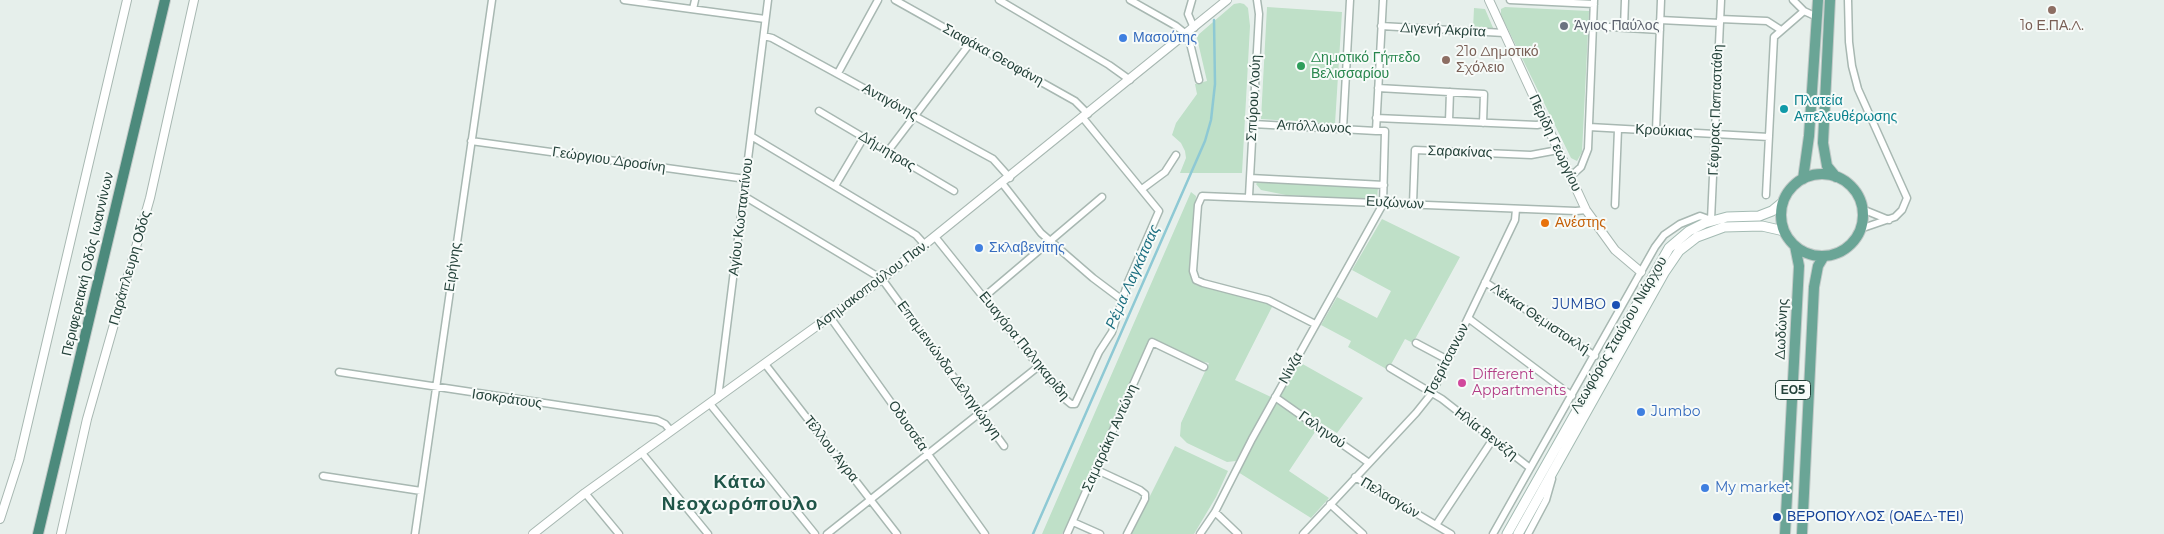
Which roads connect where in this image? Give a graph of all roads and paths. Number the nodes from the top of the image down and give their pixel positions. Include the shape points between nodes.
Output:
1 (127, 0) edge
2 (165, 0) edge
3 (194, 0) edge
4 (492, 0) edge
5 (624, 0) edge
6 (695, 0) edge
7 (768, 0) edge
8 (878, 0) edge
9 (894, 0) edge
10 (999, 0) edge
11 (1130, 0) edge
12 (1192, 0) edge
13 (1228, 0) edge
14 (1257, 0) edge
15 (1350, 0) edge
16 (1382, 0) edge
17 (1489, 0) edge
18 (1510, 0) edge
19 (1625, 0) edge
20 (1661, 0) edge
21 (1721, 0) edge
22 (1793, 0) edge
23 (1818, 0) edge
24 (1830, 0) edge
25 (1848, 0) edge
26 (1594, 2) edge
27 (693, 9) junction
28 (1804, 11) junction
29 (1817, 17) junction
30 (766, 19) junction
31 (1660, 20) junction
32 (1720, 21) junction
33 (1198, 25) junction
34 (1381, 26) junction
35 (1593, 26) junction
36 (1624, 28) junction
37 (1660, 30) junction
38 (1781, 30) junction
39 (1504, 33) junction
40 (1186, 34) junction
41 (764, 36) junction
42 (971, 42) junction
43 (838, 73) junction
44 (1130, 80) junction
45 (1199, 80) dead end
46 (1378, 88) junction
47 (1450, 92) junction
48 (819, 111) dead end
49 (915, 116) junction
50 (1086, 116) junction
51 (1376, 118) junction
52 (1449, 121) junction
53 (1483, 123) junction
54 (1546, 123) junction
55 (1253, 124) junction
56 (1589, 127) junction
57 (1343, 129) junction
58 (1618, 129) junction
59 (1376, 131) junction
60 (1656, 131) junction
61 (1715, 134) junction
62 (751, 136) junction
63 (864, 137) junction
64 (1769, 137) junction
65 (471, 141) junction
66 (1558, 150) junction
67 (888, 151) junction
68 (1176, 155) dead end
69 (1570, 177) junction
70 (1836, 177) junction
71 (1010, 178) junction
72 (1250, 178) junction
73 (746, 179) junction
74 (1803, 179) junction
75 (1002, 184) junction
76 (1384, 185) junction
77 (835, 186) junction
78 (1142, 189) junction
79 (954, 191) dead end
80 (1766, 195) dead end
81 (744, 196) junction
82 (1249, 196) junction
83 (1102, 197) dead end
84 (1783, 202) junction
85 (1383, 203) junction
86 (1413, 204) junction
87 (1615, 205) dead end
88 (1516, 209) junction
89 (1586, 210) junction
90 (1862, 210) junction
91 (1159, 211) joint
92 (1711, 220) junction
93 (1889, 220) junction
94 (1860, 229) junction
95 (1784, 231) junction
96 (936, 238) junction
97 (1050, 242) junction
98 (926, 246) junction
99 (1795, 246) junction
100 (1824, 256) junction
101 (1642, 272) junction
102 (882, 279) junction
103 (1485, 282) junction
104 (984, 297) junction
105 (1121, 299) junction
106 (830, 317) junction
107 (1468, 318) junction
108 (1315, 324) junction
109 (1416, 342) dead end
110 (1595, 356) junction
111 (1448, 360) junction
112 (765, 364) junction
113 (1039, 366) junction
114 (1204, 367) dead end
115 (1390, 368) dead end
116 (339, 372) dead end
117 (436, 387) junction
118 (1432, 393) junction
119 (1572, 396) junction
120 (1275, 397) junction
121 (718, 398) junction
122 (710, 404) junction
123 (980, 413) junction
124 (671, 431) junction
125 (1493, 439) junction
126 (1004, 446) dead end
127 (641, 452) junction
128 (928, 455) junction
129 (1369, 463) junction
130 (1555, 466) junction
131 (1530, 468) junction
132 (1097, 470) junction
133 (323, 476) dead end
134 (1356, 477) junction
135 (421, 491) junction
136 (585, 493) junction
137 (870, 500) junction
138 (1330, 504) junction
139 (1215, 512) junction
140 (0, 519) edge
141 (1073, 522) junction
142 (1436, 525) junction
143 (38, 534) edge
144 (61, 534) edge
145 (415, 534) edge
146 (533, 534) edge
147 (619, 534) edge
148 (708, 534) edge
149 (815, 534) edge
150 (827, 534) edge
151 (897, 534) edge
152 (986, 534) edge
153 (1067, 534) edge
154 (1100, 534) edge
155 (1127, 534) edge
156 (1200, 534) edge
157 (1238, 534) edge
158 (1303, 534) edge
159 (1363, 534) edge
160 (1451, 534) edge
161 (1493, 534) edge
162 (1507, 534) edge
163 (1518, 534) edge
164 (1528, 534) edge
165 (1785, 534) edge
166 (1802, 534) edge

1 - 140 street via 19,460
2 - 143 highway, Περιφερειακή Οδός Ιωαννίνων
3 - 144 street, Παράπλευρη Οδός via 148,207 91,403
4 - 65 street, Ειρήνης
5 - 27 street
6 - 27 street
7 - 30 street, Αγίου Κωσταντίνου
8 - 43 street
9 - 42 street, Σιαφάκα Θεοφάνη
10 - 44 street
11 - 40 street
12 - 33 street via 1188,14
13 - 33 street, Ασημακοπούλου Παν.
14 - 55 street, Σπύρου Λούη
15 - 57 street
16 - 34 street
17 - 39 street, Περίδη Γεωργίου
18 - 26 street
19 - 36 street
20 - 31 street
21 - 32 street, Γέφυρας Παπαστάθη
22 - 28 street
23 - 29 main road
24 - 70 main road via 1823,143 1826,160
25 - 93 street via 1849,42 1856,81 1906,194 1902,210
26 - 35 street
27 - 30 street
28 - 29 street
28 - 38 street
29 - 74 main road
30 - 41 street, Αγίου Κωσταντίνου
31 - 32 street
31 - 37 street
32 - 38 street via 1767,21
32 - 61 street, Γέφυρας Παπαστάθη
33 - 40 street, Ασημακοπούλου Παν.
34 - 39 street, Διγενή Ακρίτα
34 - 46 street
35 - 36 street
35 - 56 street
36 - 37 street
37 - 60 street
38 - 64 street via 1774,39
39 - 54 street, Περίδη Γεωργίου
40 - 44 street, Ασημακοπούλου Παν.
40 - 45 street
41 - 43 street, Αντιγόνης
41 - 62 street, Αγίου Κωσταντίνου
42 - 49 street
42 - 50 street, Σιαφάκα Θεοφάνη via 1075,101
43 - 49 street, Αντιγόνης
44 - 50 street, Ασημακοπούλου Παν.
46 - 47 street
46 - 51 street
47 - 52 street
47 - 53 street via 1484,94
48 - 63 street, Δήμητρας
49 - 67 street
49 - 71 street, Αντιγόνης via 993,159
50 - 71 street, Ασημακοπούλου Παν.
50 - 78 street, Σιαφάκα Θεοφάνη
51 - 52 street
51 - 59 street
52 - 53 street
53 - 54 street
54 - 66 street, Περίδη Γεωργίου
55 - 57 street, Απόλλωνος
55 - 72 street, Σπύρου Λούη
56 - 58 street, Κρούκιας
56 - 69 street via 1585,162
57 - 59 street, Απόλλωνος
58 - 60 street, Κρούκιας
58 - 87 street
59 - 76 street via 1385,131
60 - 61 street, Κρούκιας
61 - 64 street, Κρούκιας
61 - 92 street, Γέφυρας Παπαστάθη
62 - 73 street, Αγίου Κωσταντίνου
62 - 77 street
63 - 67 street, Δήμητρας
63 - 77 street
64 - 80 street
65 - 73 street, Γεώργιου Δροσίνη
65 - 117 street, Ειρήνης
66 - 69 street, Περίδη Γεωργίου
66 - 86 street, Σαρακίνας via 1531,155 1415,150
67 - 79 street, Δήμητρας
68 - 78 street via 1165,172
69 - 89 street, Περίδη Γεωργίου
70 - 74 main road via 1820,175
70 - 90 main road via 1854,191
71 - 75 street, Ασημακοπούλου Παν.
72 - 76 street
72 - 82 street, Σπύρου Λούη
73 - 81 street, Αγίου Κωσταντίνου
74 - 84 main road via 1791,188
75 - 96 street, Ασημακοπούλου Παν.
75 - 97 street
76 - 85 street
77 - 98 street via 916,235
78 - 91 street, Σιαφάκα Θεοφάνη
81 - 102 street, Επαμεινώνδα Δεληγιώργη
81 - 121 street, Αγίου Κωσταντίνου
82 - 85 street, Ευζώνων
82 - 108 street, Ευζώνων via 1201,196 1193,271 1196,280 1268,300
83 - 97 street
84 - 92 main road, Λεωφόρος Σταύρου Νιάρχου via 1759,216
84 - 95 main road via 1781,218
85 - 86 street, Ευζώνων
85 - 108 street, Νίνζα
86 - 88 street, Ευζώνων
88 - 89 street, Ευζώνων
88 - 103 street, Τσερίτσανων via 1515,220
89 - 101 street, Περίδη Γεωργίου via 1615,250
90 - 93 street
90 - 94 main road
91 - 105 street, Ευαγόρα Παληκαρίδη
92 - 101 street via 1700,216 1668,231
92 - 162 main road, Λεωφόρος Σταύρου Νιάρχου via 1679,238 1662,258
93 - 94 street
94 - 100 main road via 1846,248
95 - 99 main road, Δωδώνης / ΕΟ5
95 - 130 main road, Λεωφόρος Σταύρου Νιάρχου via 1762,226 1724,227 1697,237 1679,252
96 - 98 street, Ασημακοπούλου Παν.
96 - 104 street, Ευαγόρα Παληκαρίδη
97 - 104 street
97 - 105 street
98 - 102 street, Ασημακοπούλου Παν.
99 - 100 main road via 1809,254
99 - 165 main road, Δωδώνης / ΕΟ5 via 1799,266
100 - 166 main road, ΕΟ5 via 1818,266 1814,287
101 - 110 street
102 - 106 street, Ασημακοπούλου Παν.
102 - 123 street, Επαμεινώνδα Δεληγιώργη
103 - 107 street, Τσερίτσανων
103 - 110 street, Λέκκα Θεμιστοκλή
104 - 113 street, Ευαγόρα Παληκαρίδη
105 - 113 street, Ευαγόρα Παληκαρίδη via 1112,332 1075,404 1068,402
106 - 112 street, Ασημακοπούλου Παν.
106 - 128 street, Οδυσσέα
107 - 111 street, Τσερίτσανων
107 - 119 street
108 - 120 street, Νίνζα
109 - 111 street
110 - 119 street
111 - 118 street, Τσερίτσανων
112 - 121 street, Ασημακοπούλου Παν.
112 - 137 street, Τέλλου Άγρα
113 - 123 street
114 - 132 street, Σαμαράκη Αντώνη via 1152,342
115 - 118 street, Ηλία Βενέζη
116 - 117 street, Ισοκράτους
117 - 124 street, Ισοκράτους via 657,420
117 - 135 street, Ειρήνης
118 - 125 street, Ηλία Βενέζη
118 - 129 street, Τσερίτσανων
119 - 131 street
120 - 129 street, Γαληνού
120 - 139 street, Νίνζα
121 - 122 street, Ασημακοπούλου Παν.
122 - 124 street, Ασημακοπούλου Παν.
122 - 149 street
123 - 126 street, Επαμεινώνδα Δεληγιώργη
123 - 128 street
124 - 127 street, Ασημακοπούλου Παν.
125 - 131 street, Ηλία Βενέζη
125 - 142 street
127 - 136 street, Ασημακοπούλου Παν.
127 - 148 street
128 - 137 street
128 - 152 street, Οδυσσέα
129 - 134 street, Τσερίτσανων
130 - 163 main road, Λεωφόρος Σταύρου Νιάρχου
130 - 164 street via 1546,500
131 - 161 street
132 - 141 street, Σαμαράκη Αντώνη
132 - 155 street via 1145,494
133 - 135 street
134 - 138 street, Τσερίτσανων
134 - 142 street, Πελασγών
135 - 145 street, Ειρήνης
136 - 146 street, Ασημακοπούλου Παν.
136 - 147 street
137 - 150 street
137 - 151 street, Τέλλου Άγρα
138 - 158 street, Τσερίτσανων
138 - 159 street
139 - 156 street, Νίνζα
139 - 157 street
141 - 153 street, Σαμαράκη Αντώνη
141 - 154 street
142 - 160 street, Πελασγών

